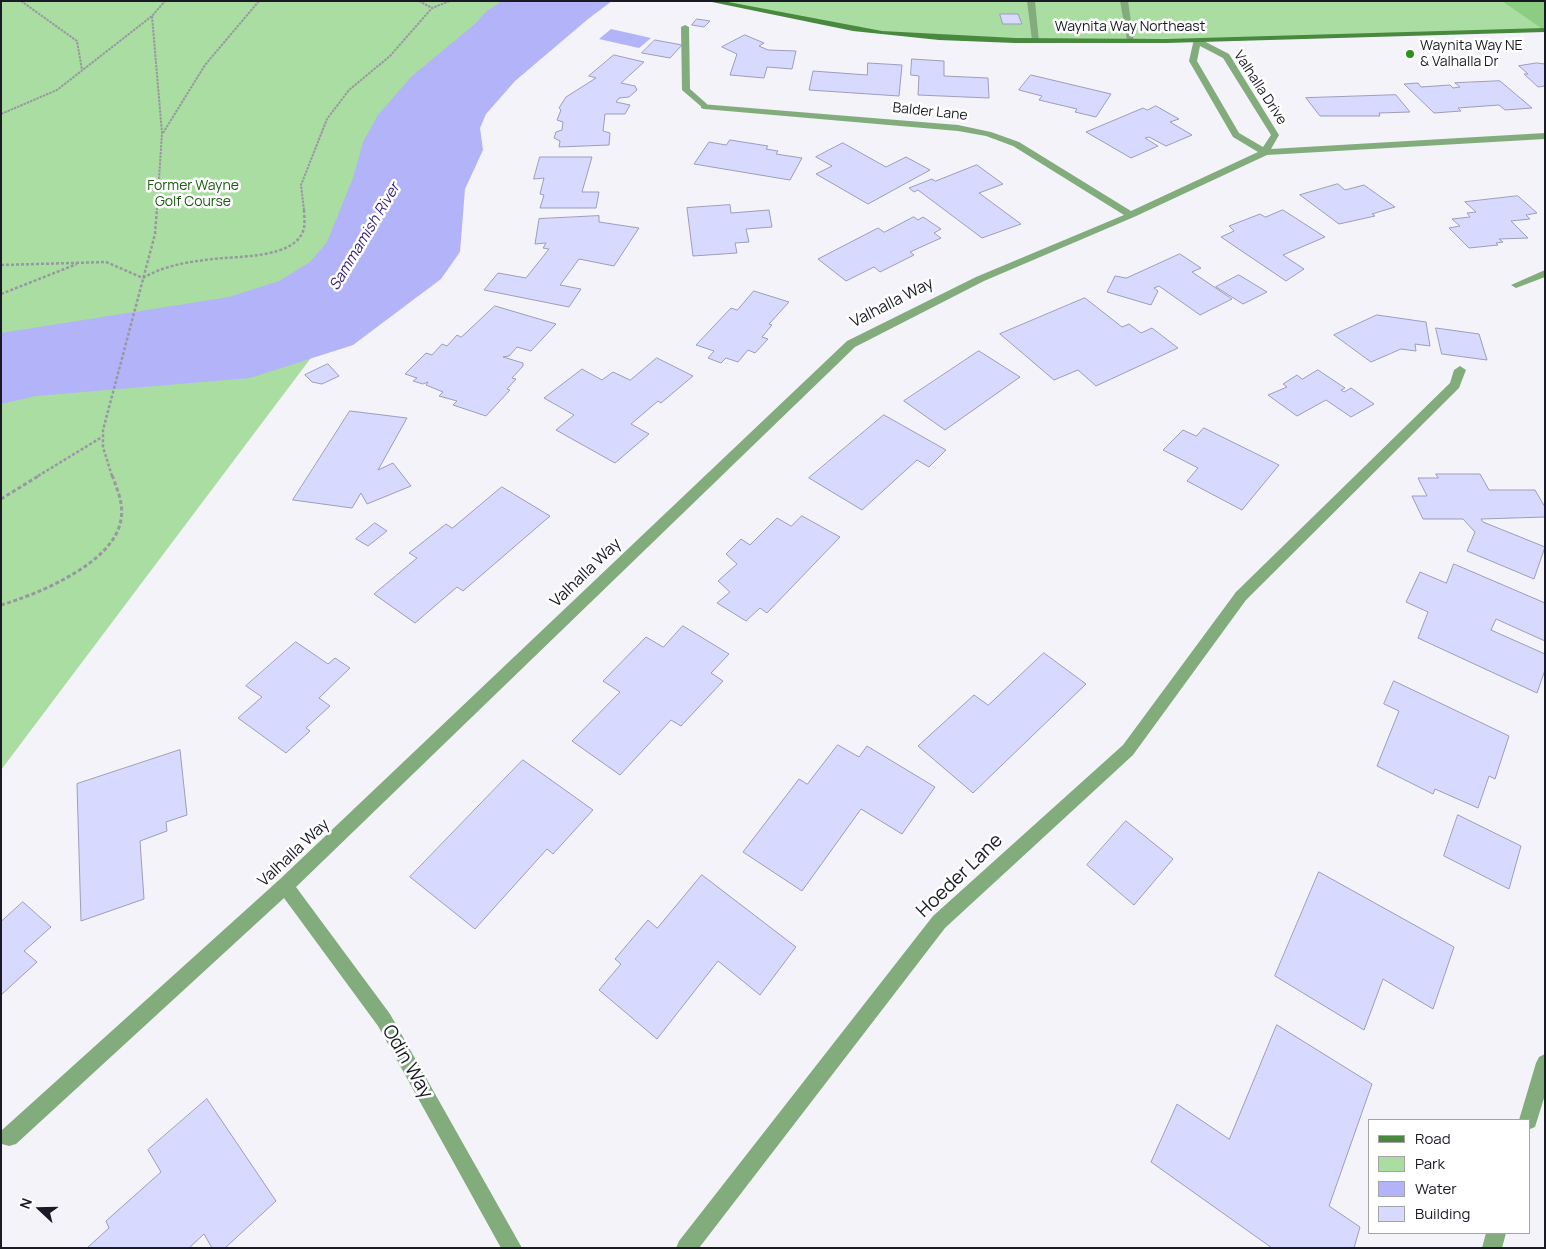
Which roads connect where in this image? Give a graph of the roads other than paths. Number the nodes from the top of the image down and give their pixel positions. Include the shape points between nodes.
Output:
1 (1031, 1) edge
2 (1124, 1) edge
3 (714, 2) edge
4 (685, 27) dead end
5 (1545, 30) edge
6 (1036, 40) junction
7 (1131, 40) junction
8 (1196, 41) junction
9 (1545, 136) edge
10 (1266, 152) junction
11 (1131, 215) junction
12 (1545, 273) edge
13 (1516, 285) dead end
14 (1460, 370) dead end
15 (285, 886) junction
16 (1545, 1064) edge
17 (1528, 1119) edge
18 (9, 1137) dead end
19 (1496, 1234) edge
20 (512, 1248) edge
21 (686, 1248) edge
22 (1492, 1248) edge

1 - 6 street
2 - 7 street
3 - 6 main road, Waynita Way Northeast via 880,32 938,38
4 - 11 street, Balder Lane via 686,90 704,106 958,128 988,134 1016,144
5 - 8 main road, Waynita Way Northeast
6 - 7 main road, Waynita Way Northeast
7 - 8 main road, Waynita Way Northeast
8 - 10 street via 1193,61 1236,135
8 - 10 street, Valhalla Drive via 1226,56 1276,135
9 - 10 street, Valhalla Drive
10 - 11 street, Valhalla Way
11 - 15 street, Valhalla Way via 980,279 851,344
12 - 13 street
14 - 21 street, Hoeder Lane via 1455,385 1241,596 1128,750 939,922
15 - 18 street, Valhalla Way
15 - 20 street, Odin Way via 384,1020
16 - 17 street
19 - 22 street

